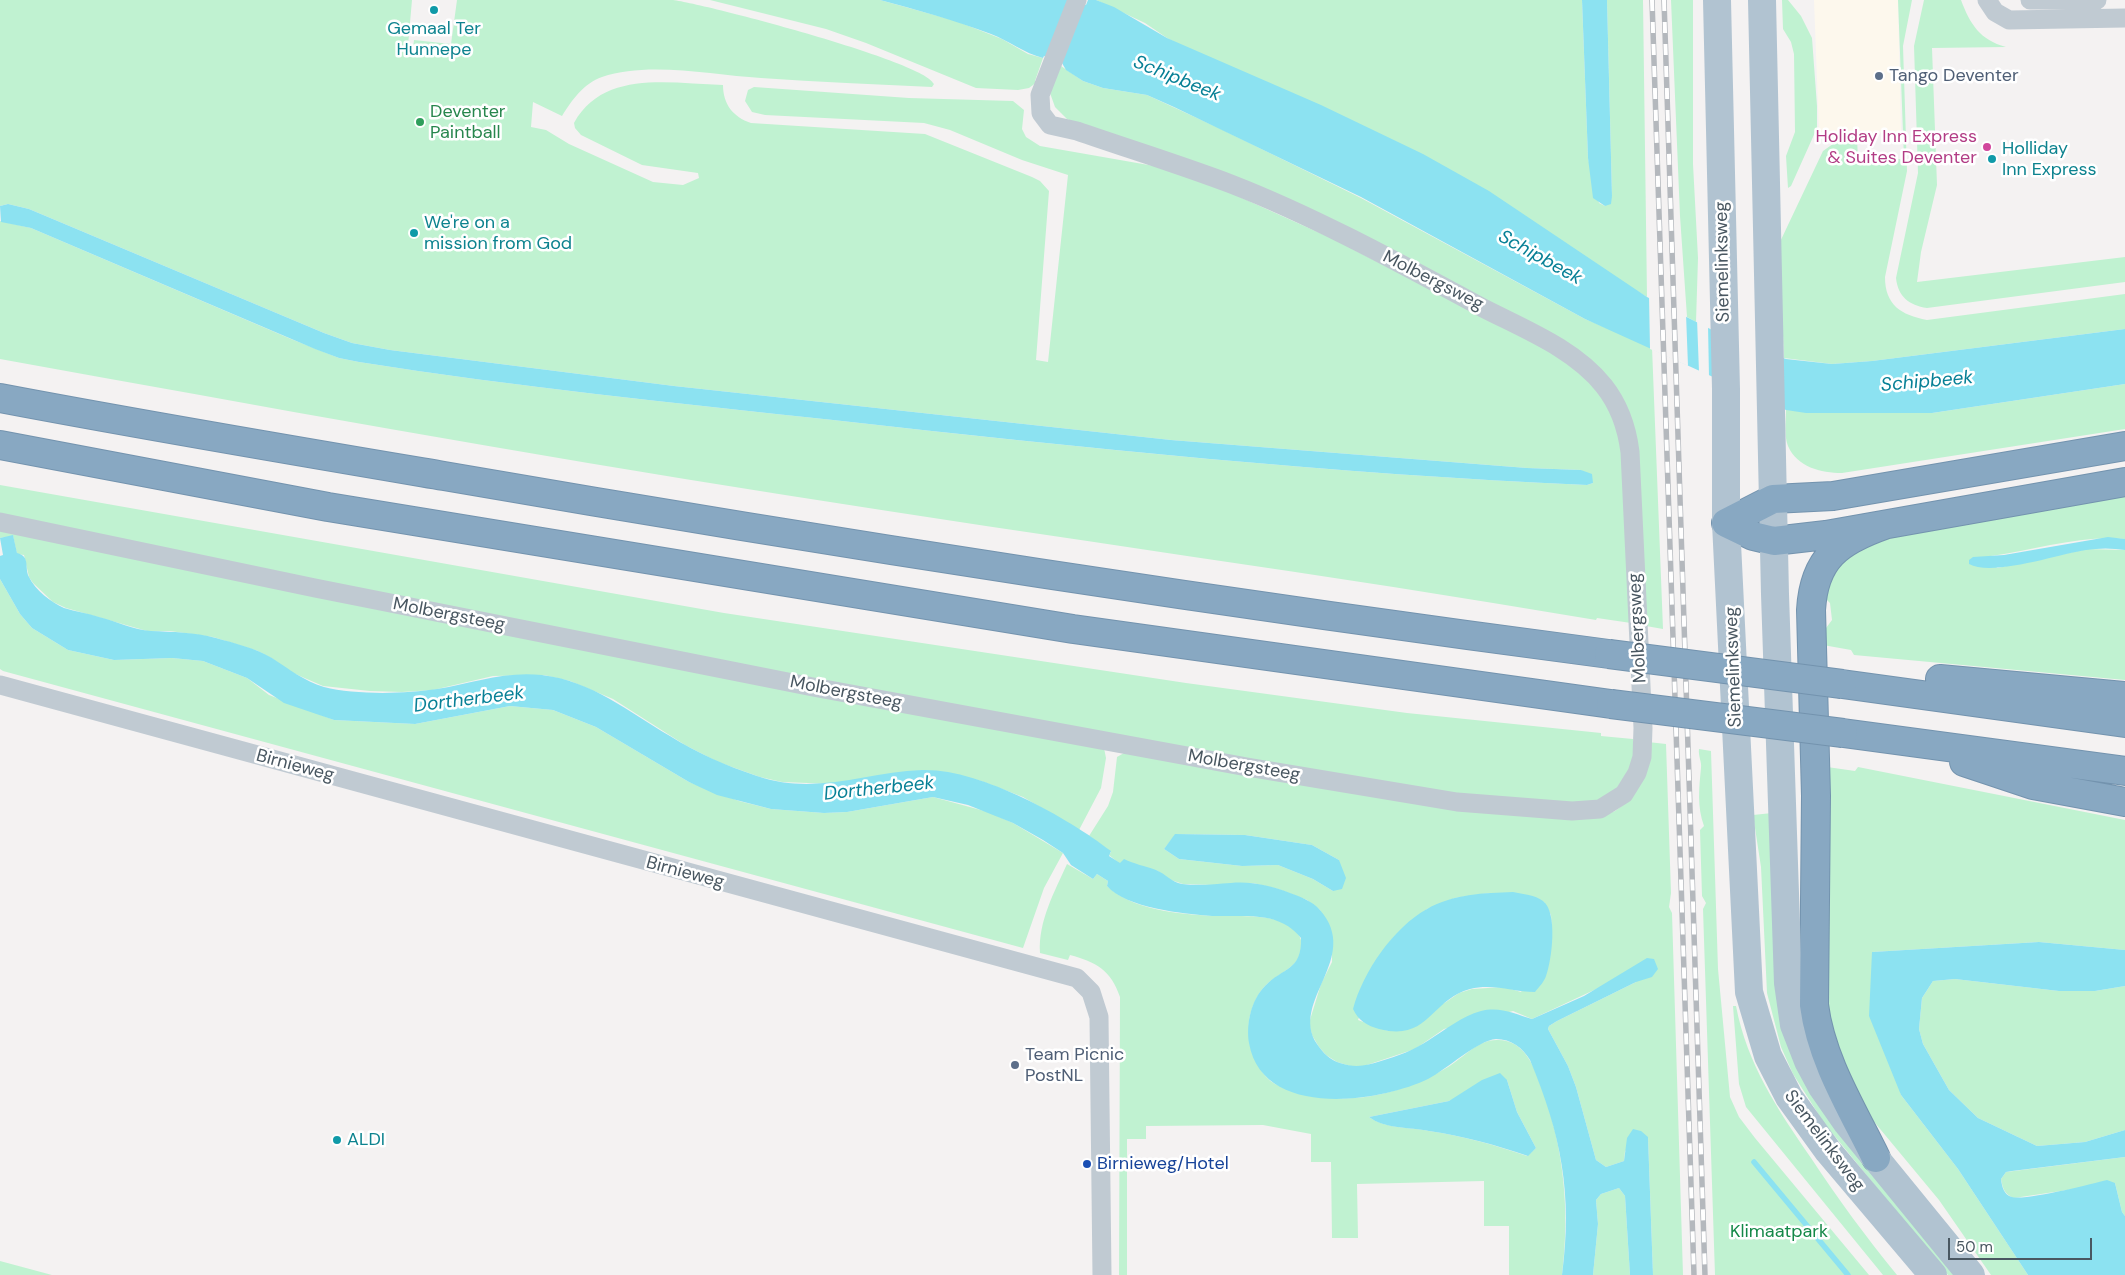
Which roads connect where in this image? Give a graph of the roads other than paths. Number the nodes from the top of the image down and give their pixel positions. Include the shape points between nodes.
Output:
1 (1077, 0) edge
2 (1717, 0) edge
3 (1762, 0) edge
4 (1987, 0) edge
5 (2030, 0) edge
6 (2097, 0) edge
7 (2125, 18) edge
8 (0, 398) edge
9 (0, 445) edge
10 (2116, 448) edge
11 (2125, 482) edge
12 (1773, 498) junction
13 (0, 522) edge
14 (1726, 523) junction
15 (1884, 525) junction
16 (1774, 541) junction
17 (1842, 684) junction
18 (0, 685) edge
19 (2125, 696) edge
20 (2125, 722) edge
21 (1643, 728) joint
22 (1906, 742) junction
23 (2125, 771) edge
24 (2125, 802) edge
25 (1876, 1158) junction
26 (1102, 1275) edge
27 (1932, 1275) edge
28 (1970, 1275) edge

1 - 21 street, Molbergsweg via 1039,103 1041,113 1050,125 1087,134 1261,196 1407,267 1526,330 1565,352 1603,385 1614,401 1627,432 1630,452
2 - 14 main road, Siemelinksweg
3 - 12 main road, Siemelinksweg
4 - 7 street via 1995,12 2009,20
5 - 6 street
8 - 17 highway, bridge via 711,522 1075,580 1343,619
9 - 22 highway, bridge via 328,507 1073,629
10 - 11 highway via 2092,461 2091,470 2106,478
10 - 12 highway via 1833,496
11 - 15 highway
12 - 14 highway
12 - 16 main road, Siemelinksweg
13 - 21 street, Molbergsteeg via 813,687 1458,802 1572,811 1600,809 1624,794 1637,773 1642,756
14 - 16 highway via 1753,536
14 - 27 main road, Siemelinksweg via 1749,982 1757,1026 1778,1078 1805,1122
15 - 16 highway
15 - 25 highway via 1858,534 1834,550 1814,585 1811,610 1816,796 1814,1005 1820,1036 1832,1069
16 - 25 main road, Siemelinksweg via 1788,983 1794,1025 1822,1087
17 - 19 highway via 1916,677
17 - 20 highway
18 - 26 street, Birnieweg via 1077,978 1096,1000 1099,1017
22 - 23 highway
22 - 24 highway via 2033,785
25 - 28 main road, Siemelinksweg

